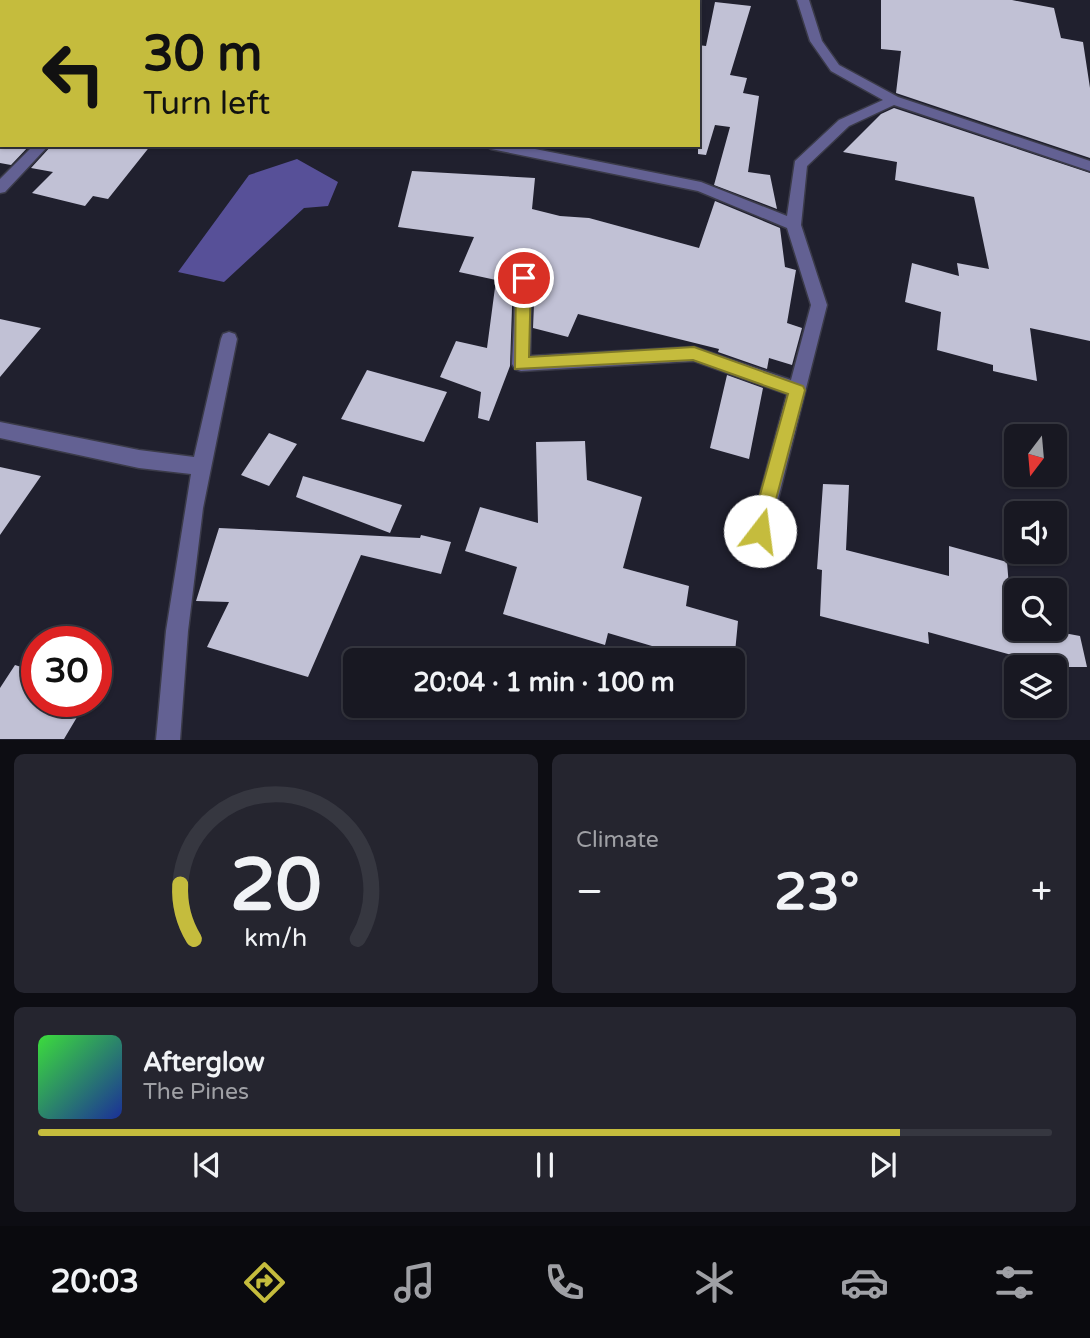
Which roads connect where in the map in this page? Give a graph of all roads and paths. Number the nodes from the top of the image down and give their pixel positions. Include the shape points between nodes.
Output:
1 (803, 0) edge
2 (893, 100) junction
3 (39, 147) edge
4 (501, 147) edge
5 (1090, 166) edge
6 (0, 188) edge
7 (793, 225) junction
8 (524, 278) dead end
9 (229, 339) dead end
10 (797, 390) junction
11 (0, 430) edge
12 (202, 467) junction
13 (760, 531) dead end
14 (168, 740) edge

1 - 2 street via 816,41 835,68
2 - 5 street
2 - 7 street via 844,123 800,164
3 - 6 street
4 - 7 street via 701,187
7 - 10 street via 819,305
8 - 10 street via 521,365 694,354
9 - 12 street
10 - 13 street
11 - 12 street
12 - 14 street via 177,631

